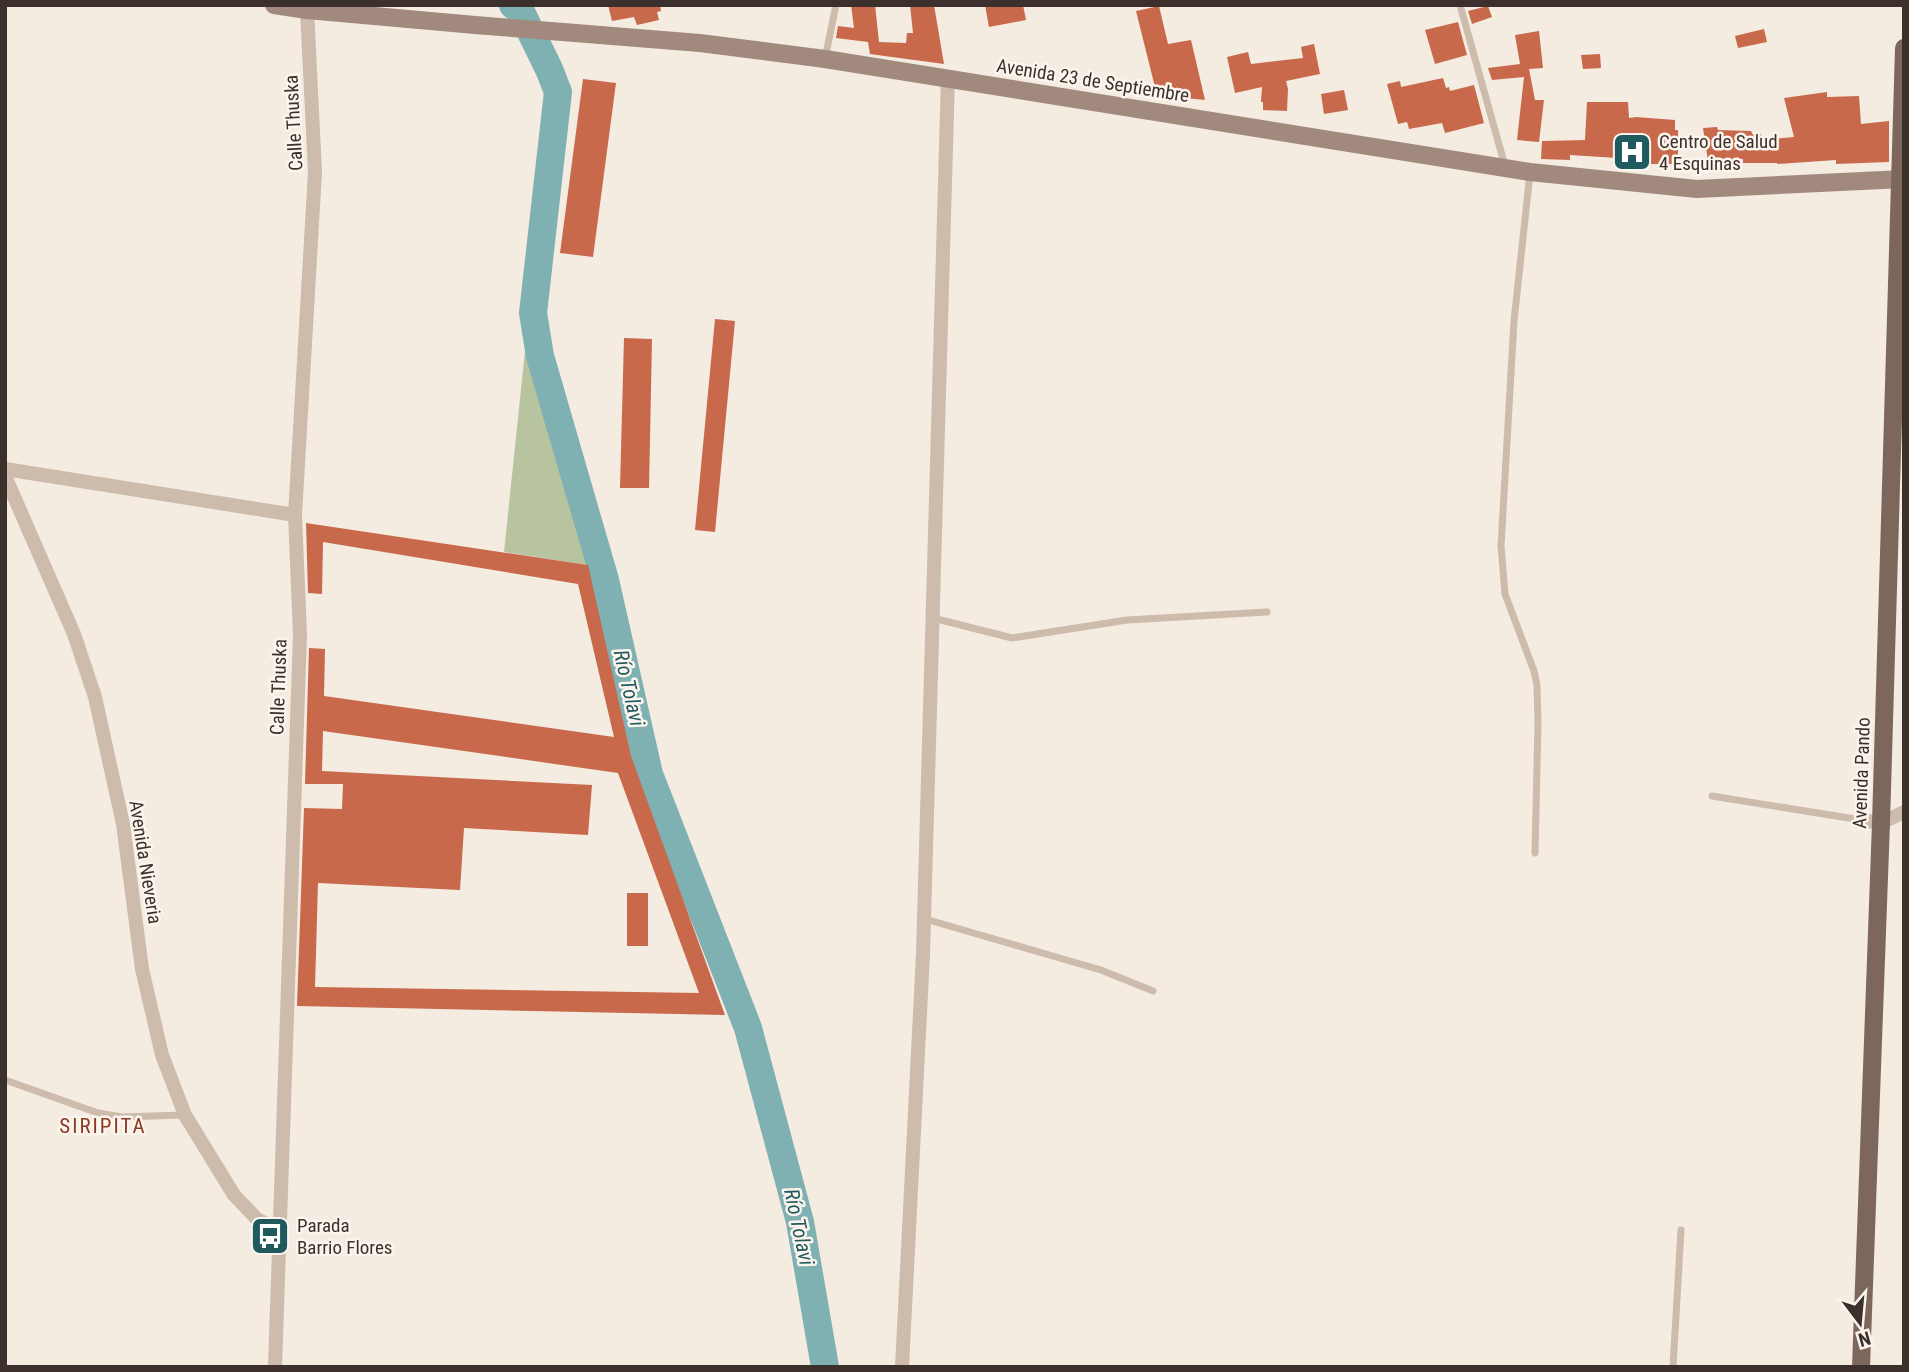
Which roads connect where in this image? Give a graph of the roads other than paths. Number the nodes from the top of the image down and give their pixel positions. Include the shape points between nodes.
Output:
1 (274, 5) edge
2 (836, 5) edge
3 (1460, 5) edge
4 (307, 10) junction
5 (1904, 48) edge
6 (825, 59) junction
7 (948, 78) junction
8 (1506, 169) junction
9 (1530, 172) junction
10 (1902, 179) edge
11 (5, 468) edge
12 (5, 476) edge
13 (295, 515) junction
14 (1266, 612) dead end
15 (932, 618) junction
16 (1712, 796) dead end
17 (1904, 812) edge
18 (1861, 820) joint
19 (1881, 823) junction
20 (1535, 853) dead end
21 (924, 919) junction
22 (1153, 991) dead end
23 (5, 1080) edge
24 (185, 1115) junction
25 (1681, 1230) dead end
26 (279, 1231) junction
27 (275, 1367) edge
28 (902, 1367) edge
29 (1673, 1367) edge
30 (1861, 1367) edge

1 - 4 main road, Avenida 23 de Septiembre
2 - 6 lane
3 - 8 lane
4 - 6 main road, Avenida 23 de Septiembre via 701,43
4 - 13 street, Calle Thuska via 315,172
5 - 10 main road, Avenida Pando
6 - 7 main road, Avenida 23 de Septiembre
7 - 8 main road, Avenida 23 de Septiembre
7 - 15 street
8 - 9 main road, Avenida 23 de Septiembre
9 - 10 main road, Avenida 23 de Septiembre via 1697,189
9 - 20 lane via 1514,321 1501,546 1505,594 1537,685
10 - 19 main road, Avenida Pando
11 - 13 street
12 - 24 street, Avenida Nieveria via 74,634 95,697 123,824 142,969 162,1055
13 - 26 street, Calle Thuska via 300,634
14 - 15 lane via 1127,620 1012,638
15 - 21 street
16 - 18 lane
17 - 19 street
18 - 19 street
19 - 30 main road, Avenida Pando
21 - 22 lane via 1101,970
21 - 28 street
23 - 24 lane via 98,1113
24 - 26 street, Avenida Nieveria via 234,1195 257,1219
25 - 29 lane
26 - 27 street, Calle Thuska

